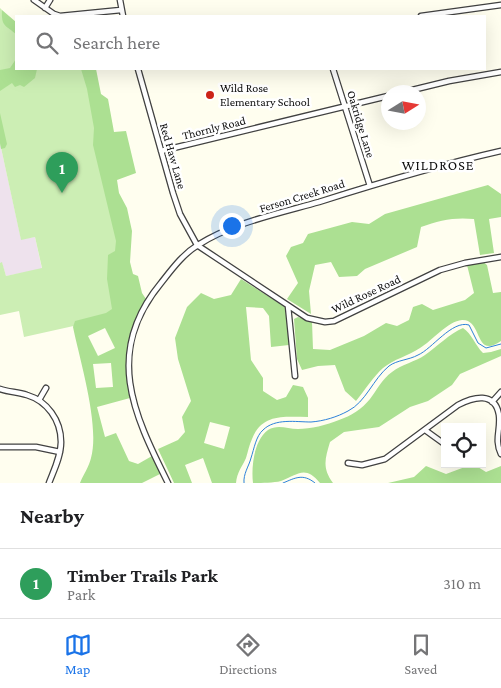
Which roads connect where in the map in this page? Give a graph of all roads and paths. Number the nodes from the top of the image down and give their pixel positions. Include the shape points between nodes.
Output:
1 (34, 0) edge
2 (50, 0) edge
3 (120, 0) edge
4 (501, 5) edge
5 (45, 8) junction
6 (121, 10) junction
7 (58, 15) edge
8 (70, 15) edge
9 (123, 15) edge
10 (428, 15) edge
11 (138, 70) edge
12 (333, 70) edge
13 (501, 72) edge
14 (426, 87) edge
15 (381, 98) edge
16 (345, 107) junction
17 (160, 151) junction
18 (501, 151) edge
19 (370, 186) junction
20 (197, 245) junction
21 (501, 257) edge
22 (288, 306) junction
23 (295, 376) dead end
24 (46, 388) dead end
25 (0, 389) edge
26 (501, 392) edge
27 (39, 400) junction
28 (492, 402) junction
29 (425, 430) junction
30 (441, 442) edge
31 (0, 447) edge
32 (60, 452) junction
33 (501, 454) edge
34 (348, 463) dead end
35 (49, 483) edge
36 (168, 483) edge

1 - 5 street
2 - 5 street
3 - 6 street
4 - 10 street
5 - 7 street
6 - 8 street
6 - 9 street
11 - 17 street, Red Haw Lane
12 - 16 street, Oakridge Lane
13 - 14 street
15 - 16 street, Thornly Road
16 - 17 street, Thornly Road
16 - 19 street, Oakridge Lane
17 - 20 street, Red Haw Lane via 180,214
18 - 19 street, Ferson Creek Road
19 - 20 street, Ferson Creek Road via 238,226
20 - 22 street, Wild Rose Road
20 - 36 street, Ferson Creek Road via 149,298 136,325 130,353 130,383 135,409
21 - 22 street, Wild Rose Road via 440,270 334,321 316,321
22 - 23 street
24 - 27 street
25 - 27 street
26 - 28 street
27 - 32 street via 58,423
28 - 29 street via 481,397 470,398
28 - 33 street via 499,413 497,445
29 - 30 street
29 - 34 street via 385,459 362,465
31 - 32 street via 36,447
32 - 35 street

